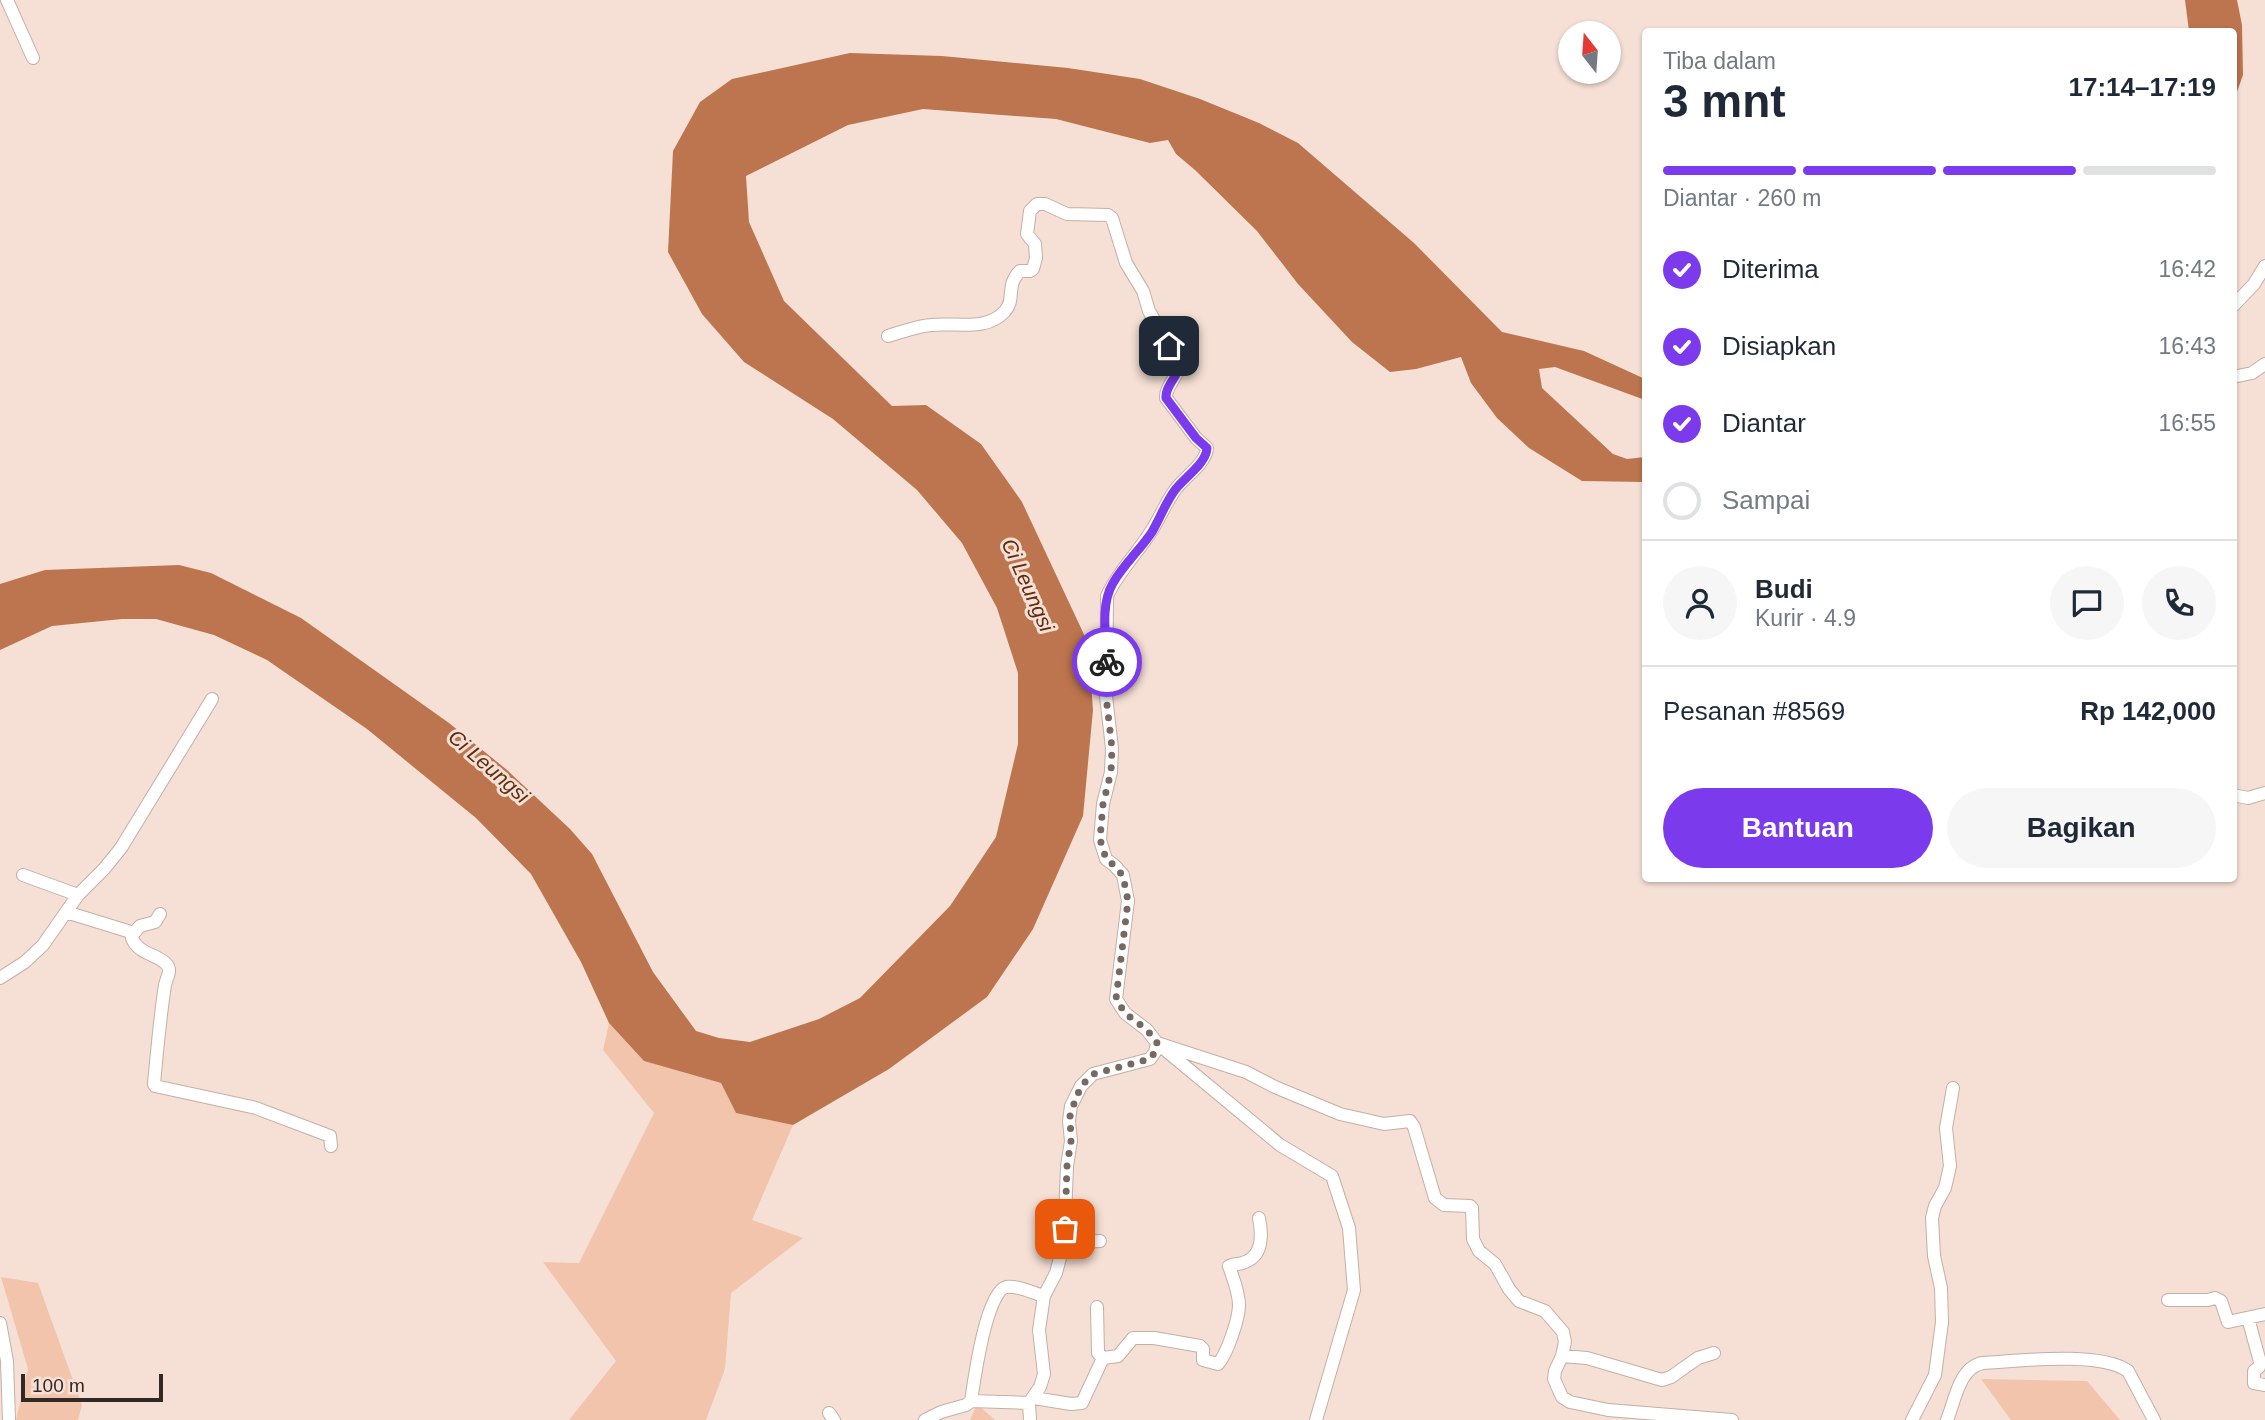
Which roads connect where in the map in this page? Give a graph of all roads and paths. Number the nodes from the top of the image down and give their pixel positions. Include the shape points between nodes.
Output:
1 (7, 0) edge
2 (33, 58) dead end
3 (2265, 266) edge
4 (2237, 302) edge
5 (888, 336) dead end
6 (2265, 364) edge
7 (2237, 376) edge
8 (212, 699) dead end
9 (2265, 793) edge
10 (2237, 796) edge
11 (23, 875) dead end
12 (78, 895) junction
13 (66, 912) junction
14 (160, 914) dead end
15 (134, 933) junction
16 (0, 978) edge
17 (1157, 1042) junction
18 (1953, 1088) dead end
19 (331, 1146) dead end
20 (1259, 1218) dead end
21 (1100, 1241) dead end
22 (1064, 1243) junction
23 (1044, 1296) junction
24 (2168, 1300) dead end
25 (1097, 1307) dead end
26 (2265, 1314) edge
27 (2248, 1318) junction
28 (0, 1323) edge
29 (1714, 1353) dead end
30 (1562, 1356) junction
31 (1103, 1358) junction
32 (2265, 1385) edge
33 (971, 1401) junction
34 (1031, 1401) junction
35 (9, 1420) edge
36 (925, 1420) edge
37 (1030, 1420) edge
38 (1316, 1420) edge
39 (1732, 1420) edge
40 (1912, 1420) edge
41 (1947, 1420) edge
42 (2154, 1420) edge

1 - 2 street
3 - 4 street
5 - 17 street via 922,326 981,323 1006,311 1015,275 1033,269 1036,258 1035,244 1027,234 1030,211 1045,204 1067,214 1112,218 1126,263 1174,358 1178,370 1166,398 1207,453 1174,491 1152,532 1107,596 1106,696 1112,748 1100,839 1106,859 1123,876 1128,901 1116,999
6 - 7 street
8 - 12 street via 121,848
9 - 10 street via 2248,799
11 - 12 street
12 - 13 street
13 - 15 street
13 - 16 street via 43,945
14 - 15 street via 155,922
15 - 19 street via 137,948 169,967 155,1086 256,1108 330,1136
17 - 22 street via 1150,1059 1093,1074 1071,1106
17 - 30 street via 1246,1072 1340,1114 1384,1124 1410,1121 1434,1198 1444,1205 1472,1208 1473,1239 1479,1251 1490,1258 1519,1301 1552,1316 1563,1332
17 - 38 street via 1280,1145 1332,1175 1349,1228 1354,1290
18 - 40 street via 1947,1128 1950,1166 1932,1218 1942,1322 1935,1375
20 - 31 street via 1263,1236 1256,1253 1246,1262 1229,1266 1240,1305 1231,1340 1218,1364 1203,1360 1200,1346 1139,1337 1130,1340 1118,1356
21 - 22 street
22 - 23 street
23 - 33 street via 1007,1287 998,1292 984,1332
23 - 34 street via 1039,1330 1044,1374
24 - 27 street via 2215,1298 2221,1301 2228,1322
25 - 31 street via 1098,1353
26 - 27 street
27 - 32 street via 2260,1362 2254,1383
28 - 35 street via 8,1361
29 - 30 street via 1662,1380 1587,1358
30 - 39 street via 1554,1379 1559,1393 1570,1402 1608,1410
31 - 34 street via 1082,1403
33 - 34 street
33 - 36 street
34 - 37 street
41 - 42 street via 1963,1378 1973,1366 2050,1358 2122,1367

